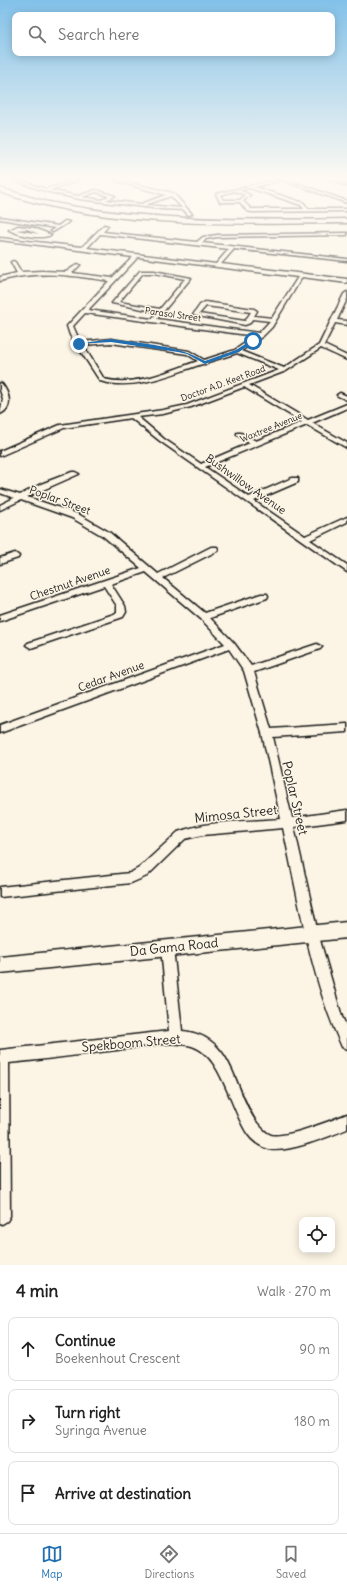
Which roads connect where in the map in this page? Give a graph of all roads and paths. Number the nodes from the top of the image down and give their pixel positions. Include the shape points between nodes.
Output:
1 (0, 239) edge
2 (44, 239) edge
3 (94, 239) edge
4 (160, 239) edge
5 (204, 239) edge
6 (199, 243) junction
7 (37, 244) junction
8 (233, 247) junction
9 (82, 250) junction
10 (136, 256) junction
11 (347, 260) edge
12 (13, 262) dead end
13 (78, 265) dead end
14 (218, 265) junction
15 (19, 273) junction
16 (67, 274) junction
17 (301, 275) junction
18 (0, 279) edge
19 (112, 280) junction
20 (347, 281) edge
21 (346, 297) edge
22 (83, 311) junction
23 (161, 311) junction
24 (251, 316) junction
25 (274, 319) junction
26 (153, 321) junction
27 (335, 321) junction
28 (347, 323) edge
29 (262, 335) junction
30 (79, 344) junction
31 (321, 346) junction
32 (237, 351) junction
33 (347, 358) edge
34 (205, 362) junction
35 (284, 370) junction
36 (0, 385) edge
37 (246, 386) junction
38 (340, 395) dead end
39 (347, 398) edge
40 (347, 406) edge
41 (0, 412) edge
42 (132, 416) junction
43 (307, 423) junction
44 (239, 434) dead end
45 (0, 443) edge
46 (255, 443) junction
47 (347, 446) edge
48 (9, 450) junction
49 (0, 454) edge
50 (201, 466) junction
51 (75, 474) dead end
52 (295, 480) dead end
53 (0, 491) edge
54 (18, 498) junction
55 (249, 500) junction
56 (0, 508) edge
57 (347, 519) edge
58 (305, 539) junction
59 (214, 549) dead end
60 (15, 556) dead end
61 (0, 561) edge
62 (146, 568) junction
63 (347, 568) edge
64 (158, 578) junction
65 (106, 582) junction
66 (264, 596) dead end
67 (204, 617) junction
68 (0, 618) edge
69 (31, 645) dead end
70 (231, 645) junction
71 (318, 647) dead end
72 (249, 670) junction
73 (0, 728) edge
74 (347, 728) edge
75 (267, 733) junction
76 (347, 816) edge
77 (288, 823) junction
78 (0, 892) edge
79 (347, 930) edge
80 (312, 933) junction
81 (167, 948) junction
82 (0, 965) edge
83 (176, 1038) junction
84 (347, 1042) edge
85 (1, 1057) edge
86 (347, 1121) edge
87 (2, 1216) dead end

1 - 7 street
2 - 7 street
3 - 9 street
4 - 6 street
5 - 6 street
6 - 8 street
7 - 9 street
8 - 11 street
8 - 14 street
9 - 10 street
10 - 14 street
10 - 19 street
12 - 15 street
13 - 16 street
14 - 17 street
15 - 16 street
15 - 18 street
16 - 19 street
17 - 20 street
17 - 25 street
19 - 22 street
21 - 27 street, Doctor A.D. Keet Road
22 - 26 street, Parasol Street
22 - 30 street via 71,323 70,328
23 - 23 street via 187,277 142,272 115,302 119,305
23 - 26 street
24 - 24 street via 254,311 252,310 207,304 196,314 200,317 244,323 248,322
24 - 25 street
25 - 29 street
26 - 29 street, Parasol Street
27 - 28 street
27 - 31 street, Doctor A.D. Keet Road
29 - 32 street
30 - 34 street via 111,341 178,350
30 - 34 street via 101,379 112,383 143,381
31 - 33 street
31 - 35 street, Doctor A.D. Keet Road
32 - 34 street
32 - 35 street
35 - 37 street, Doctor A.D. Keet Road
36 - 41 street via 6,405
37 - 42 street, Doctor A.D. Keet Road via 189,406
37 - 43 street
38 - 39 street
40 - 43 street, Waxtree Avenue
42 - 48 street, Doctor A.D. Keet Road via 62,426
42 - 50 street, Bushwillow Avenue
43 - 46 street, Waxtree Avenue
43 - 47 street
44 - 46 street
45 - 48 street
46 - 50 street, Waxtree Avenue
48 - 49 street, Doctor A.D. Keet Road
50 - 55 street, Bushwillow Avenue
51 - 54 street, Poplar Street
52 - 55 street
53 - 54 street, Poplar Street
54 - 56 street
54 - 62 street, Poplar Street via 75,516 91,524 126,549
55 - 58 street, Bushwillow Avenue
57 - 58 street
58 - 63 street, Bushwillow Avenue
59 - 64 street
60 - 61 street
62 - 64 street, Poplar Street
62 - 65 street, Chestnut Avenue
64 - 67 street, Poplar Street
65 - 68 street, Chestnut Avenue
65 - 69 street via 121,606 120,615
66 - 67 street
67 - 70 street, Poplar Street
70 - 72 street, Poplar Street
70 - 73 street, Cedar Avenue
71 - 72 street
72 - 75 street, Poplar Street
74 - 75 street
75 - 77 street, Poplar Street
76 - 77 street, Mimosa Street
77 - 78 street, Mimosa Street via 202,830 182,835 143,872 131,878
77 - 80 street, Poplar Street
79 - 80 street, Da Gama Road
80 - 81 street, Da Gama Road
80 - 84 street, Poplar Street via 336,1018
81 - 82 street, Da Gama Road
81 - 83 street
83 - 85 street, Spekboom Street
83 - 86 street, Spekboom Street via 196,1040 210,1048 219,1059 249,1122 260,1138 270,1142 289,1141
85 - 87 street

